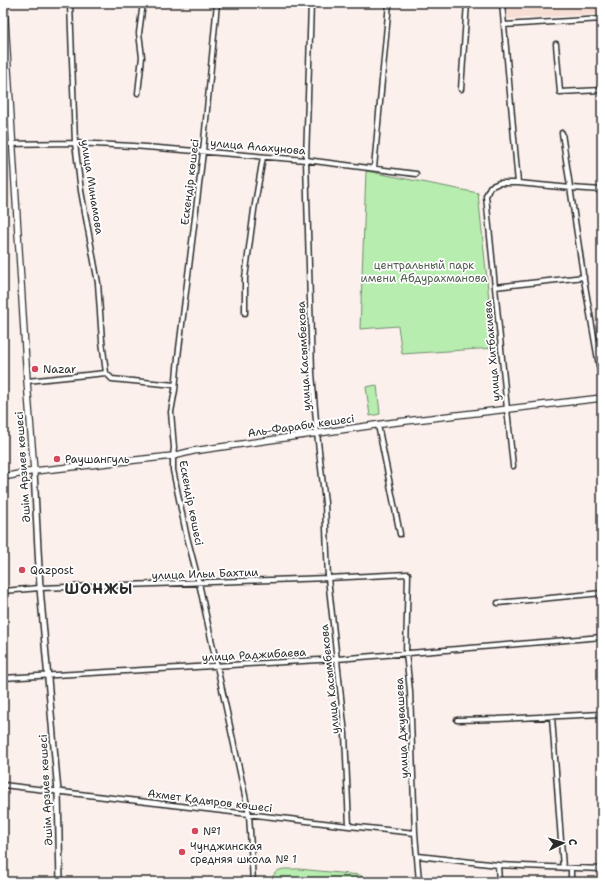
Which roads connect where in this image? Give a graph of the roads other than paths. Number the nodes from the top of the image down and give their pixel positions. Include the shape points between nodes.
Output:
1 (70, 3) edge
2 (143, 3) edge
3 (217, 3) edge
4 (311, 3) edge
5 (388, 3) edge
6 (467, 3) edge
7 (502, 3) edge
8 (4, 6) edge
9 (602, 19) edge
10 (504, 25) junction
11 (556, 44) dead end
12 (461, 89) dead end
13 (602, 90) edge
14 (138, 93) dead end
15 (562, 133) dead end
16 (75, 143) junction
17 (3, 144) edge
18 (12, 144) junction
19 (203, 152) junction
20 (263, 157) junction
21 (306, 160) junction
22 (374, 168) junction
23 (416, 174) dead end
24 (518, 183) junction
25 (571, 188) junction
26 (602, 190) edge
27 (584, 278) junction
28 (495, 287) junction
29 (245, 313) dead end
30 (106, 373) junction
31 (27, 381) junction
32 (602, 383) edge
33 (175, 385) junction
34 (602, 398) edge
35 (507, 409) junction
36 (378, 425) junction
37 (316, 434) junction
38 (173, 456) junction
39 (513, 466) dead end
40 (34, 472) junction
41 (3, 476) edge
42 (400, 534) dead end
43 (408, 574) joint
44 (328, 578) junction
45 (199, 583) junction
46 (40, 588) junction
47 (3, 591) edge
48 (602, 594) edge
49 (498, 603) dead end
50 (602, 637) edge
51 (406, 653) junction
52 (337, 659) junction
53 (216, 666) junction
54 (48, 676) junction
55 (3, 678) edge
56 (602, 714) edge
57 (552, 717) junction
58 (457, 720) dead end
59 (3, 785) edge
60 (58, 792) junction
61 (249, 814) junction
62 (349, 826) junction
63 (415, 833) junction
64 (418, 856) junction
65 (498, 865) junction
66 (563, 868) junction
67 (571, 869) junction
68 (602, 869) edge
69 (60, 882) edge
70 (253, 882) edge
71 (419, 882) edge
72 (499, 882) edge
73 (571, 882) edge

1 - 16 street, улица Минамова
2 - 14 street via 139,34 142,57
3 - 19 street, Ескендір көшесі
4 - 21 street, улица Касымбекова
5 - 22 street
6 - 12 street
7 - 10 street
8 - 18 main road, Әшім Арзиев көшесі
9 - 10 street
10 - 24 street
11 - 13 street via 560,92
15 - 25 street
16 - 18 street, улица Алахунова
16 - 19 street, улица Алахунова
16 - 30 street, улица Минамова via 98,283
17 - 18 street, улица Алахунова
18 - 31 main road, Әшім Арзиев көшесі
19 - 20 street, улица Алахунова
19 - 33 street, Ескендір көшесі
20 - 21 street, улица Алахунова
20 - 29 street via 245,278
21 - 22 street, улица Алахунова
21 - 37 street, улица Касымбекова
22 - 23 street, улица Алахунова
24 - 25 street
24 - 28 street, улица Хитбакиева via 499,183 490,187 486,196
25 - 26 street
25 - 27 street
27 - 28 street
27 - 32 street
28 - 35 street, улица Хитбакиева
30 - 31 street
30 - 33 street via 112,378
31 - 40 main road, Әшім Арзиев көшесі
33 - 38 street, Ескендір көшесі via 171,412
34 - 35 main road, Аль-Фараби көшесі
35 - 36 main road, Аль-Фараби көшесі
35 - 39 street, улица Хитбакиева
36 - 37 main road, Аль-Фараби көшесі
36 - 42 street
37 - 38 main road, Аль-Фараби көшесі
37 - 44 street, улица Касымбекова via 325,503
38 - 40 main road, Аль-Фараби көшесі
38 - 45 street, Ескендір көшесі via 173,470
40 - 41 main road, Аль-Фараби көшесі
40 - 46 street, Әшім Арзиев көшесі
43 - 44 street, улица Ильи Бахтии
43 - 51 street, улица Джувашева
44 - 45 street, улица Ильи Бахтии
44 - 52 street, улица Касымбекова
45 - 46 street, улица Ильи Бахтии
45 - 53 street, Ескендір көшесі
46 - 47 street, улица Ильи Бахтии
46 - 54 street, Әшім Арзиев көшесі
48 - 49 street
50 - 51 street, улица Раджибаева
51 - 52 street, улица Раджибаева
51 - 63 street, улица Джувашева via 410,691
52 - 53 street, улица Раджибаева
52 - 62 street, улица Касымбекова via 345,734
53 - 54 street, улица Раджибаева
53 - 61 street, Ескендір көшесі
54 - 55 street, улица Раджибаева
54 - 60 street, Әшім Арзиев көшесі
56 - 57 street
57 - 58 street
57 - 66 street
59 - 60 street, Ахмет Қадыров көшесі
60 - 61 street, Ахмет Қадыров көшесі
60 - 69 street, Әшім Арзиев көшесі
61 - 62 street, Ахмет Қадыров көшесі
61 - 70 street, Ескендір көшесі
62 - 63 street, Ахмет Қадыров көшесі
63 - 64 street, улица Джувашева
64 - 65 street
64 - 71 street, улица Джувашева
65 - 66 street
65 - 72 street
66 - 67 street
67 - 68 street
67 - 73 street

